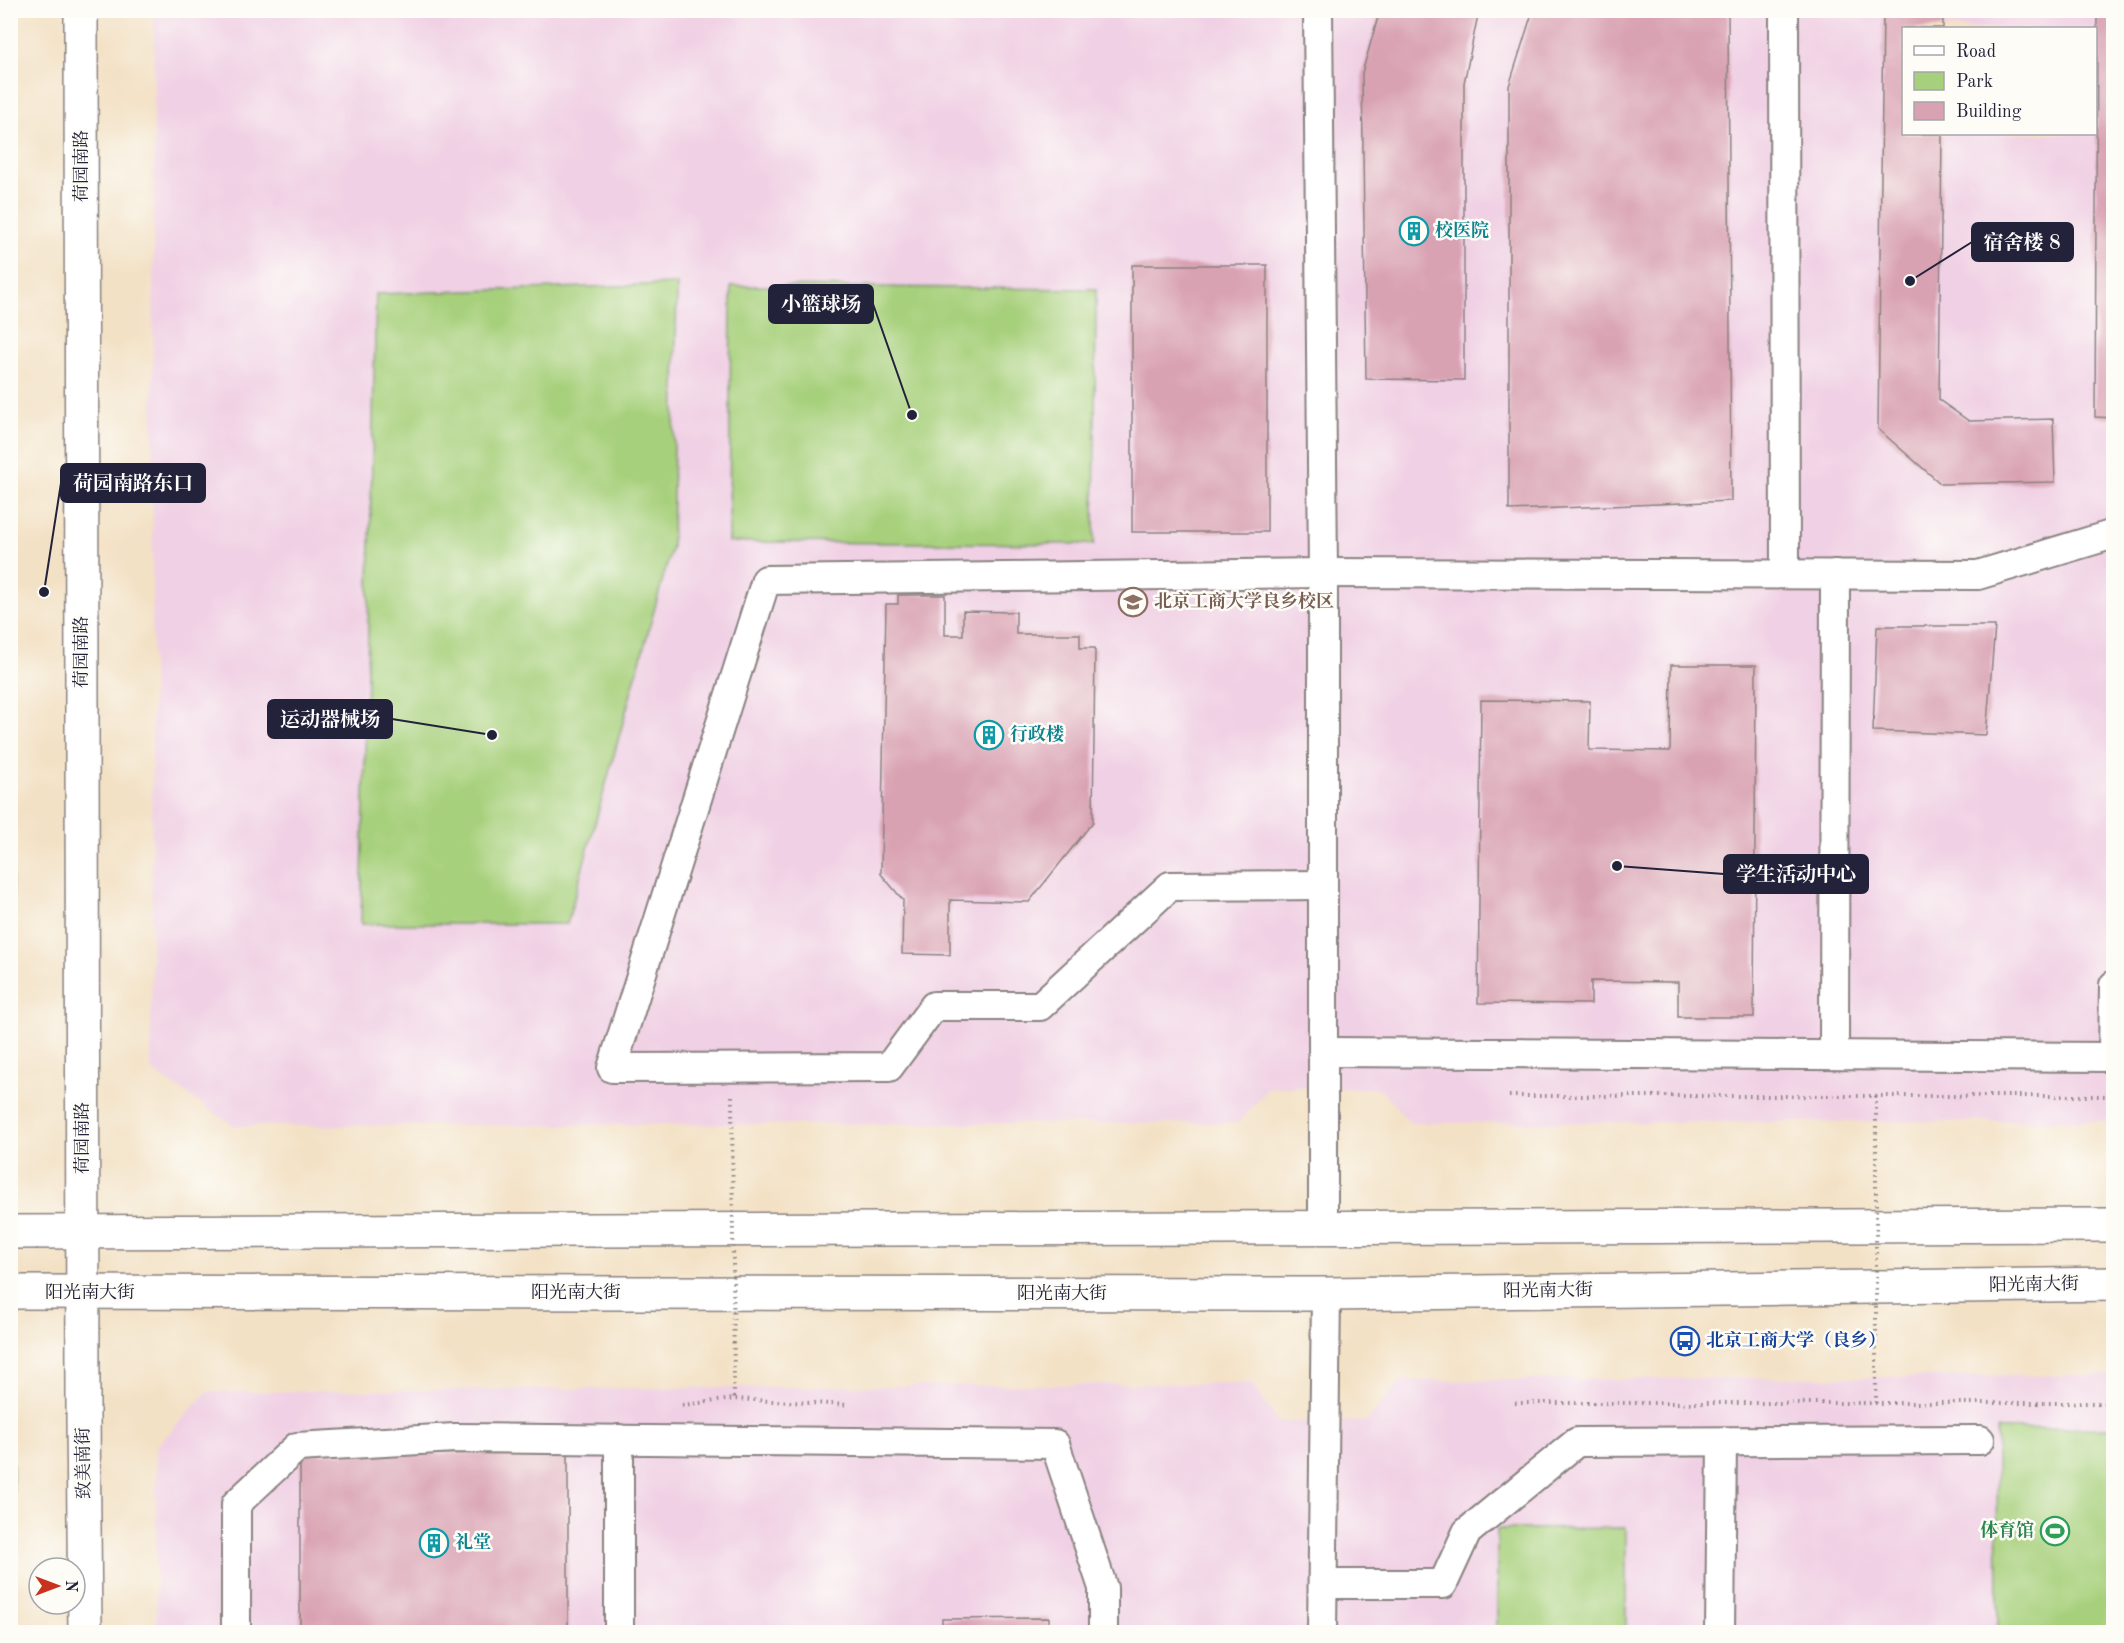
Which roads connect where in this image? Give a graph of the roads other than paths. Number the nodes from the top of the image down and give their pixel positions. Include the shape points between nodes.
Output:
1 (81, 10) edge
2 (1318, 10) edge
3 (1784, 10) edge
4 (2114, 534) edge
5 (1323, 573) junction
6 (1785, 574) junction
7 (1835, 574) junction
8 (1323, 885) junction
9 (2114, 985) edge
10 (1324, 1052) junction
11 (1834, 1055) junction
12 (2113, 1057) edge
13 (2114, 1225) edge
14 (1323, 1227) junction
15 (10, 1232) edge
16 (84, 1232) junction
17 (2114, 1284) edge
18 (10, 1292) edge
19 (83, 1293) junction
20 (1326, 1294) junction
21 (619, 1439) junction
22 (1980, 1440) dead end
23 (1722, 1443) junction
24 (1323, 1584) junction
25 (85, 1632) edge
26 (236, 1632) edge
27 (619, 1632) edge
28 (1103, 1632) edge
29 (1322, 1632) edge
30 (1720, 1632) edge

1 - 16 main road, 荷园南路
2 - 5 street
3 - 6 street
4 - 7 street via 1978,575
5 - 6 street
5 - 8 street
5 - 8 street via 766,580 612,1068 889,1067 934,1006 1040,1006 1170,886
6 - 7 street
7 - 11 street
8 - 10 street
9 - 12 street
10 - 11 street
10 - 14 street
11 - 12 street
13 - 14 main road
14 - 16 main road
15 - 16 main road
16 - 19 main road, 荷园南路
17 - 20 main road, 阳光南大街
18 - 19 main road, 阳光南大街
19 - 20 main road, 阳光南大街
19 - 25 main road, 致美南街
20 - 24 street
21 - 26 street via 455,1438 297,1447 236,1504
21 - 27 street
21 - 28 street via 1055,1444 1103,1588
22 - 23 street
23 - 24 street via 1577,1442 1467,1532 1443,1584
23 - 30 street
24 - 29 street

